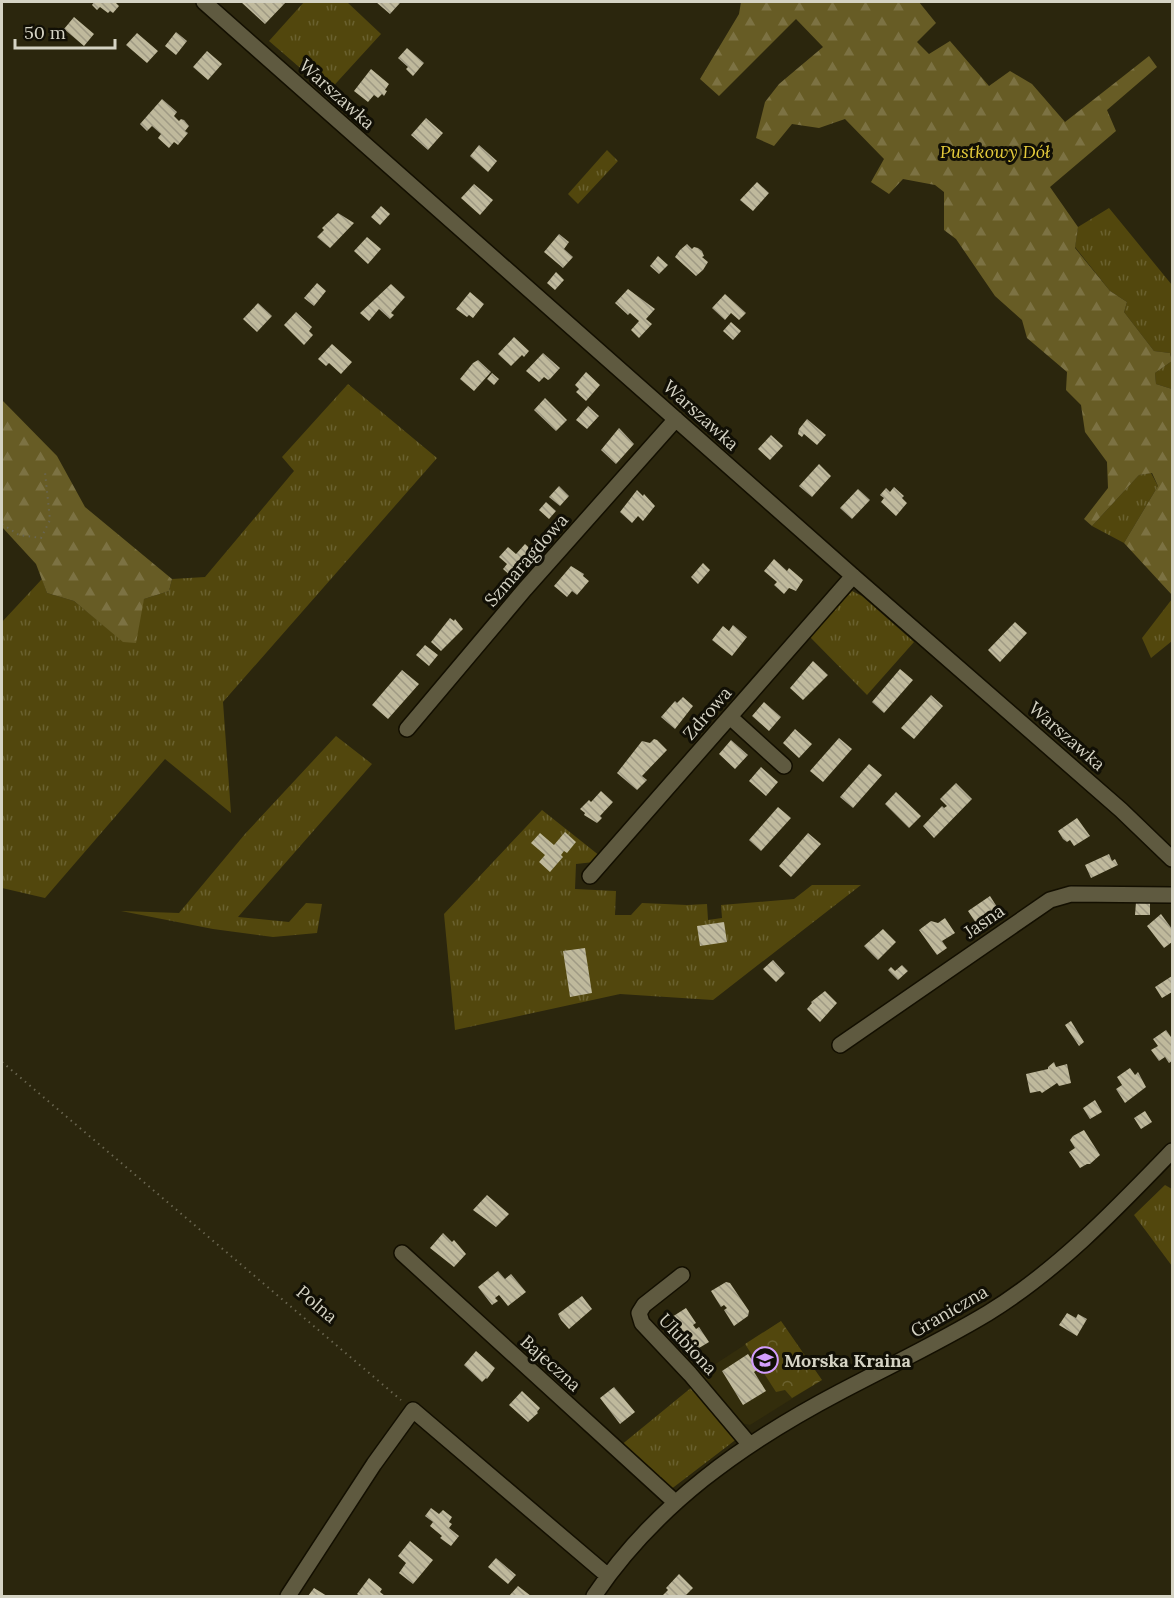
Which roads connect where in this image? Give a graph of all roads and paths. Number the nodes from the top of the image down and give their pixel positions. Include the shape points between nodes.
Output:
1 (204, 2) edge
2 (676, 419) junction
3 (45, 472) dead end
4 (2, 524) edge
5 (854, 576) junction
6 (730, 717) junction
7 (407, 729) dead end
8 (784, 766) dead end
9 (1173, 859) edge
10 (590, 876) dead end
11 (1173, 895) edge
12 (840, 1045) dead end
13 (2, 1062) edge
14 (1173, 1151) edge
15 (402, 1253) dead end
16 (682, 1275) dead end
17 (413, 1410) junction
18 (750, 1445) junction
19 (675, 1502) junction
20 (608, 1576) junction
21 (288, 1596) edge
22 (594, 1596) edge

1 - 2 street, Warszawka
2 - 5 street, Warszawka
2 - 7 street, Szmaragdowa
3 - 4 path via 50,520 40,538 19,535
5 - 6 street, Zdrowa
5 - 9 street, Warszawka
6 - 8 street
6 - 10 street, Zdrowa
11 - 12 street, Jasna via 1071,894 1050,900
13 - 17 path, Polna
14 - 18 street, Graniczna via 1119,1206 1035,1281 989,1312
15 - 19 street, Bajeczna
16 - 18 street, Ulubiona via 645,1305 639,1313 642,1323
17 - 20 street
17 - 21 street
18 - 19 street, Graniczna
19 - 20 street, Graniczna
20 - 22 street, Graniczna

